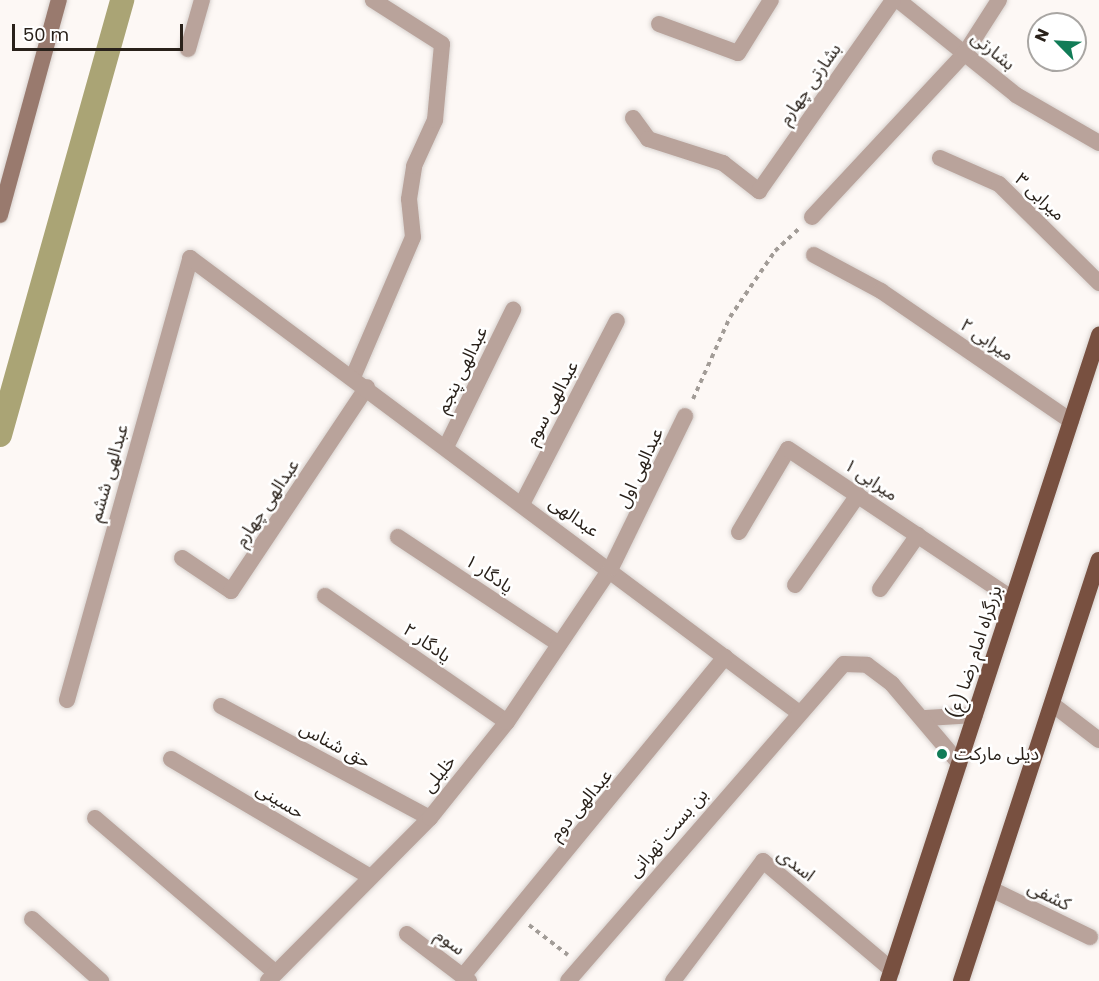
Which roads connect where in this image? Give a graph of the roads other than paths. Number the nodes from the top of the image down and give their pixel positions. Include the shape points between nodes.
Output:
1 (59, 0) edge
2 (202, 0) edge
3 (374, 0) edge
4 (771, 0) edge
5 (893, 0) edge
6 (898, 0) edge
7 (999, 0) edge
8 (659, 24) dead end
9 (188, 49) dead end
10 (964, 53) junction
11 (633, 118) dead end
12 (1099, 143) edge
13 (940, 158) dead end
14 (0, 215) edge
15 (812, 217) road end
16 (813, 255) dead end
17 (189, 258) joint
18 (1099, 283) edge
19 (513, 310) dead end
20 (617, 321) dead end
21 (1099, 335) edge
22 (353, 377) junction
23 (367, 387) junction
24 (685, 416) road end
25 (1071, 421) junction
26 (446, 447) junction
27 (858, 495) junction
28 (522, 504) junction
29 (739, 532) dead end
30 (918, 535) junction
31 (398, 537) dead end
32 (182, 558) dead end
33 (1099, 560) edge
34 (611, 568) junction
35 (795, 585) dead end
36 (880, 589) dead end
37 (324, 596) dead end
38 (1013, 599) junction
39 (559, 644) junction
40 (725, 657) junction
41 (67, 700) dead end
42 (1052, 704) junction
43 (221, 706) dead end
44 (798, 712) junction
45 (975, 715) junction
46 (926, 718) junction
47 (507, 722) junction
48 (1099, 740) edge
49 (171, 759) dead end
50 (959, 763) junction
51 (430, 818) junction
52 (95, 819) dead end
53 (369, 876) junction
54 (991, 890) junction
55 (32, 919) dead end
56 (407, 934) dead end
57 (1090, 937) dead end
58 (890, 976) edge
59 (272, 977) edge
60 (466, 978) edge
61 (101, 981) edge
62 (568, 981) edge
63 (673, 981) edge
64 (962, 981) edge

1 - 14 main road
2 - 9 street
3 - 22 street via 421,26 442,44 435,120 414,166 409,199 413,237
4 - 8 street via 738,53
5 - 11 street, بشارتی چهارم via 759,191 723,163 648,139
6 - 10 street, بشارتی
7 - 10 street
10 - 12 street, بشارتی via 1016,94
10 - 15 street
13 - 18 street, میرابی ۳ via 999,184
16 - 25 street, میرابی ۲ via 881,291
17 - 22 street, عبدالهی
17 - 41 street, عبدالهی ششم
19 - 26 street, عبدالهی پنجم
20 - 28 street, عبدالهی سوم
21 - 25 highway, بزرگراه امام رضا (ع)
22 - 23 street, عبدالهی
23 - 26 street, عبدالهی
23 - 32 street, عبدالهی چهارم via 231,591
24 - 34 street, عبدالهی اول
25 - 38 highway, بزرگراه امام رضا (ع)
26 - 28 street, عبدالهی
27 - 29 street, میرابی ۱ via 788,448
27 - 30 street, میرابی ۱
27 - 35 street
28 - 34 street, عبدالهی
30 - 36 street
30 - 38 street, میرابی ۱
31 - 39 street, یادگار ۱
33 - 42 highway
34 - 39 street, خلیلی
34 - 40 street, عبدالهی
37 - 47 street, یادگار ۲
38 - 45 highway, بزرگراه امام رضا (ع)
39 - 47 street, خلیلی
40 - 44 street, عبدالهی
40 - 60 street, عبدالهی دوم
42 - 48 street
42 - 54 highway
43 - 51 street, حق شناس
44 - 46 street via 844,664 867,665
44 - 62 street, بن بست تهرانی
45 - 46 street
45 - 50 highway, بزرگراه امام رضا (ع)
46 - 50 street
47 - 51 street, خلیلی
49 - 53 street, حسینی
50 - 58 highway, بزرگراه امام رضا (ع)
51 - 53 street, خلیلی
52 - 59 street
53 - 59 street, خلیلی
54 - 57 street, کشفی
54 - 64 highway
55 - 61 street
56 - 60 street, سوم
58 - 63 street, اسدی via 763,861

